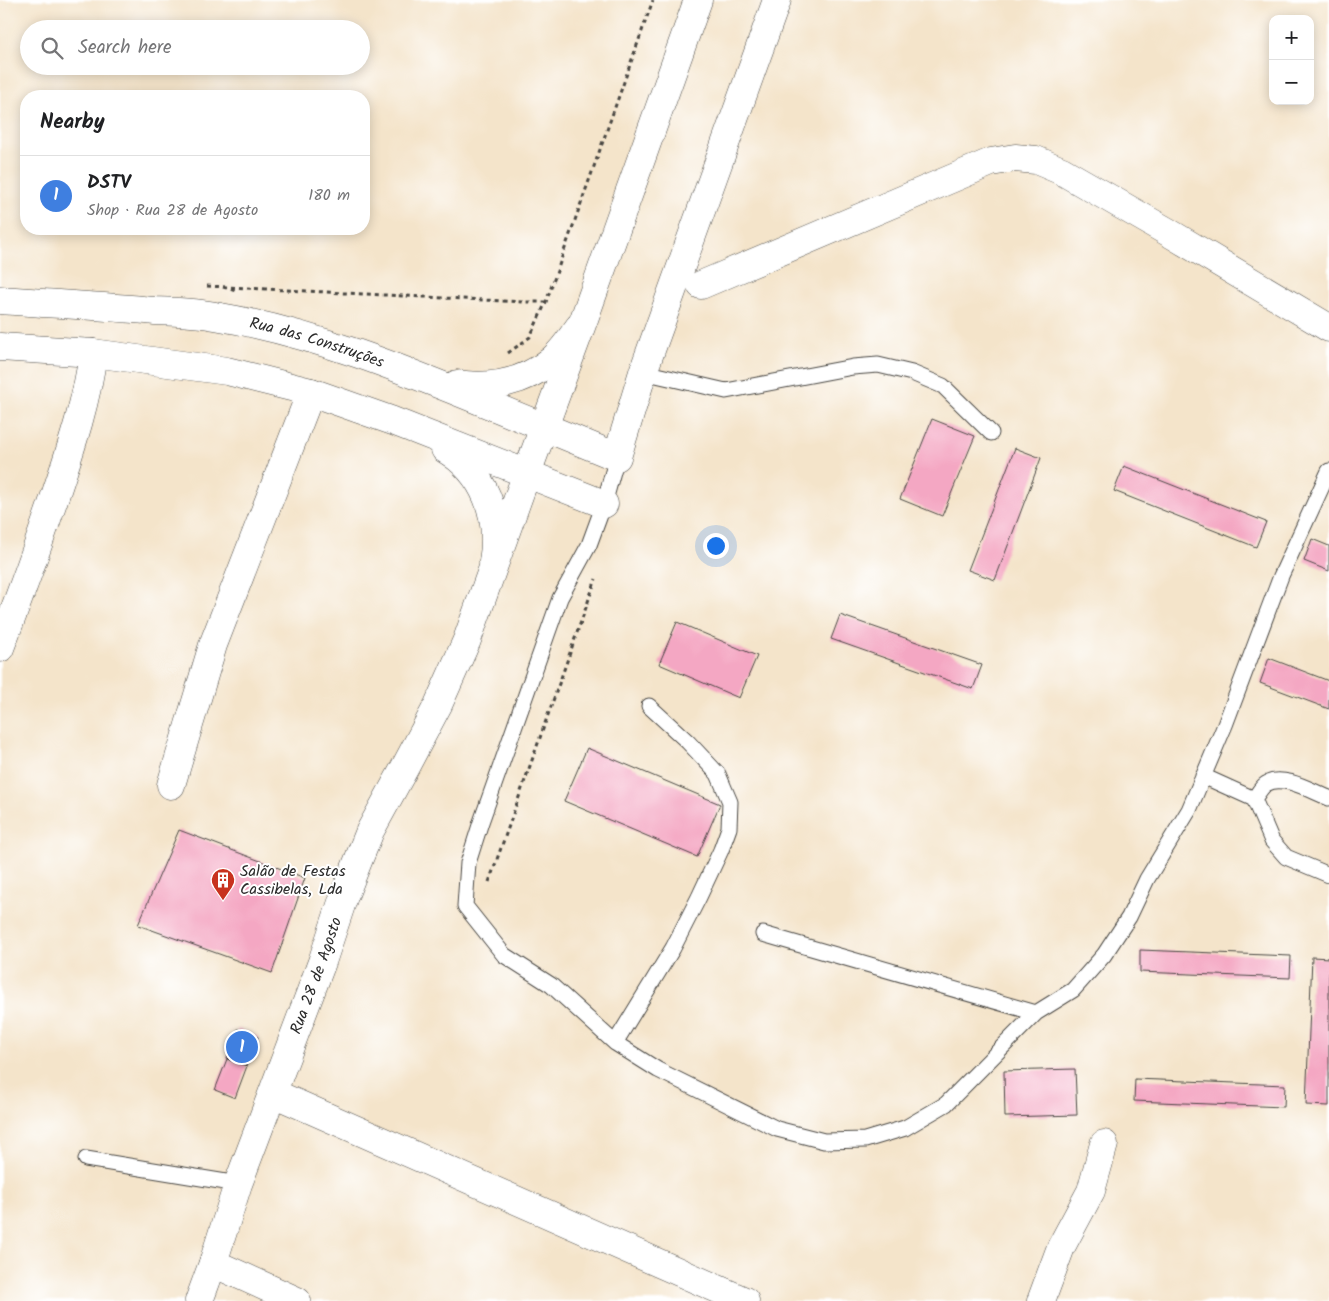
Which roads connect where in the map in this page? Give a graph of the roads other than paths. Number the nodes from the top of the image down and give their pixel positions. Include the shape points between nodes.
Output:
1 (698, 0) edge
2 (777, 0) edge
3 (701, 285) dead end
4 (0, 300) edge
5 (584, 319) junction
6 (1329, 328) edge
7 (0, 347) edge
8 (93, 353) junction
9 (643, 372) junction
10 (419, 376) junction
11 (310, 392) junction
12 (393, 421) junction
13 (544, 427) junction
14 (991, 434) dead end
15 (617, 457) junction
16 (1329, 471) edge
17 (527, 473) junction
18 (604, 504) junction
19 (490, 575) junction
20 (0, 648) edge
21 (649, 706) dead end
22 (1203, 776) junction
23 (172, 785) dead end
24 (1329, 798) edge
25 (1254, 800) junction
26 (1329, 874) edge
27 (763, 934) dead end
28 (1036, 1013) junction
29 (615, 1042) junction
30 (273, 1092) junction
31 (1104, 1144) dead end
32 (86, 1159) dead end
33 (238, 1184) junction
34 (213, 1262) junction
35 (199, 1301) edge
36 (297, 1301) edge
37 (745, 1301) edge
38 (1041, 1301) edge

1 - 5 street
2 - 9 street
3 - 6 street via 991,162 1015,158 1036,160 1062,172
4 - 10 street, Rua das Construções via 214,316 278,329 337,346
5 - 10 street via 554,359 535,373 512,381 491,386 466,386
5 - 13 street
7 - 8 street
8 - 11 street via 227,371
8 - 20 street via 90,380 72,446 33,563
9 - 14 lane via 726,391 878,365 912,373 943,386
9 - 15 street
10 - 13 street, Rua das Construções
11 - 12 street
11 - 23 street via 213,645
12 - 17 street
12 - 19 street via 457,456 479,480 487,494 494,524
13 - 15 street, Rua das Construções
13 - 17 street
15 - 18 lane
16 - 22 lane via 1281,576
17 - 18 street
17 - 19 street
18 - 29 lane via 589,545 560,598 484,813 468,863 464,906 504,955 551,985
19 - 30 street, Rua 28 de Agosto via 467,640 438,706 370,830
21 - 29 lane via 718,774 730,802 729,828 673,948
22 - 25 lane
22 - 28 lane via 1189,810 1147,879 1129,918 1104,955 1073,990
24 - 25 lane via 1286,781 1276,781 1266,784
25 - 26 lane via 1272,842 1286,857
27 - 28 lane
28 - 29 lane via 946,1104 904,1128 865,1140 824,1141 777,1129 658,1070
30 - 33 street, Rua 28 de Agosto
30 - 37 street
31 - 38 street via 1091,1191 1061,1247
32 - 33 lane
33 - 34 street, Rua 28 de Agosto
34 - 35 street, Rua 28 de Agosto
34 - 36 street

